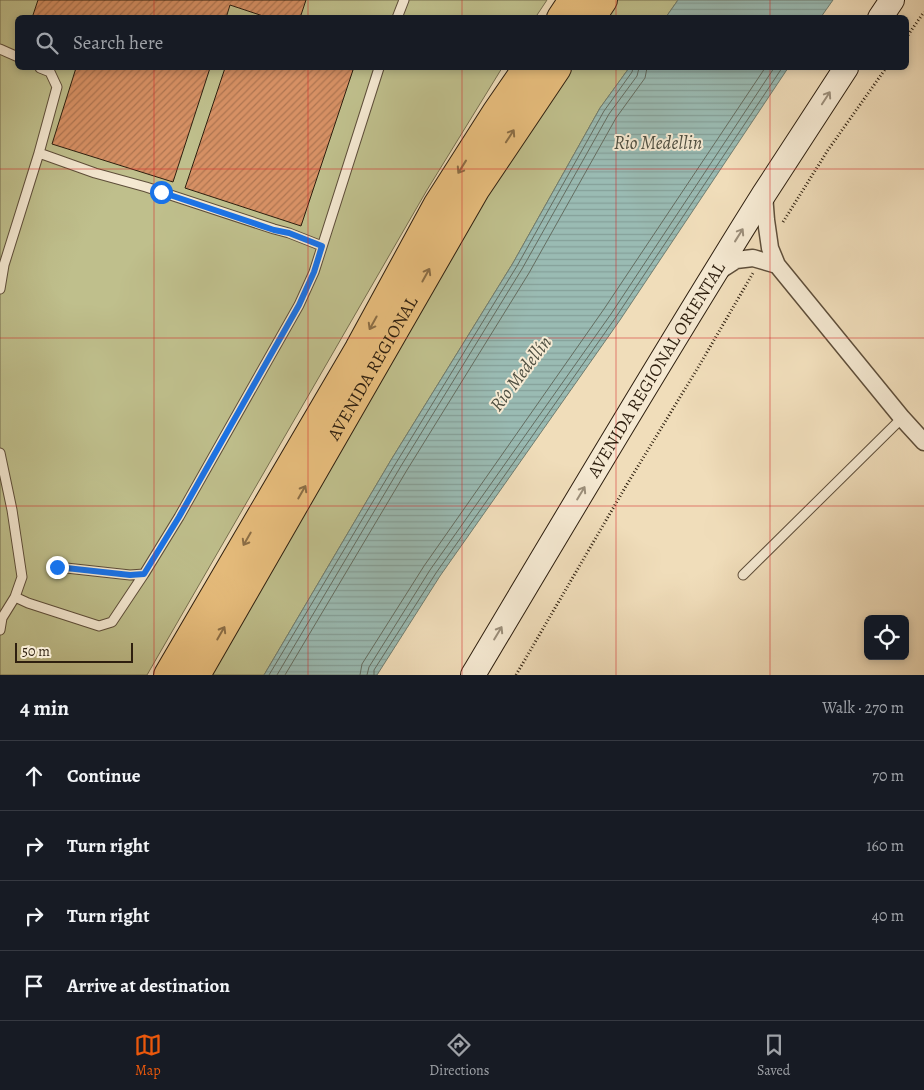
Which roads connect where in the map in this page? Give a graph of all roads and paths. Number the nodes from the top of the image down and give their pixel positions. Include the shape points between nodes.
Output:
1 (404, 0) edge
2 (573, 0) edge
3 (602, 0) edge
4 (892, 0) edge
5 (924, 12) edge
6 (398, 15) edge
7 (564, 15) edge
8 (593, 15) edge
9 (882, 15) edge
10 (909, 34) edge
11 (0, 50) edge
12 (15, 56) edge
13 (45, 70) edge
14 (378, 70) edge
15 (526, 70) edge
16 (556, 70) edge
17 (845, 70) edge
18 (885, 70) edge
19 (39, 153) junction
20 (764, 194) junction
21 (770, 243) junction
22 (322, 246) junction
23 (761, 260) junction
24 (777, 265) junction
25 (716, 273) junction
26 (0, 289) edge
27 (902, 418) junction
28 (924, 442) edge
29 (0, 453) edge
30 (57, 567) dead end
31 (144, 574) junction
32 (743, 575) dead end
33 (15, 597) junction
34 (0, 630) edge
35 (168, 675) edge
36 (196, 675) edge
37 (473, 675) edge
38 (516, 675) edge

1 - 6 lane
2 - 7 highway
3 - 8 highway
4 - 9 main road
5 - 10 path
11 - 12 lane
13 - 19 lane via 50,72 57,87
14 - 22 lane
15 -> 35 highway, AVENIDA REGIONAL via 438,204 359,349
36 -> 16 highway, AVENIDA REGIONAL via 471,198
20 -> 17 main road, AVENIDA REGIONAL ORIENTAL
18 - 21 path via 828,150
19 - 22 lane
19 - 26 lane via 4,265
20 - 21 street
25 -> 20 main road, AVENIDA REGIONAL ORIENTAL
21 - 24 street
22 - 31 lane via 299,305
23 - 24 street
23 - 25 street via 736,260
23 - 38 path
24 - 27 street
37 -> 25 main road, AVENIDA REGIONAL ORIENTAL
27 - 28 street
27 - 32 lane
29 - 33 lane via 22,578
30 - 31 lane
31 - 33 lane via 112,622 99,626
33 - 34 lane via 2,618

